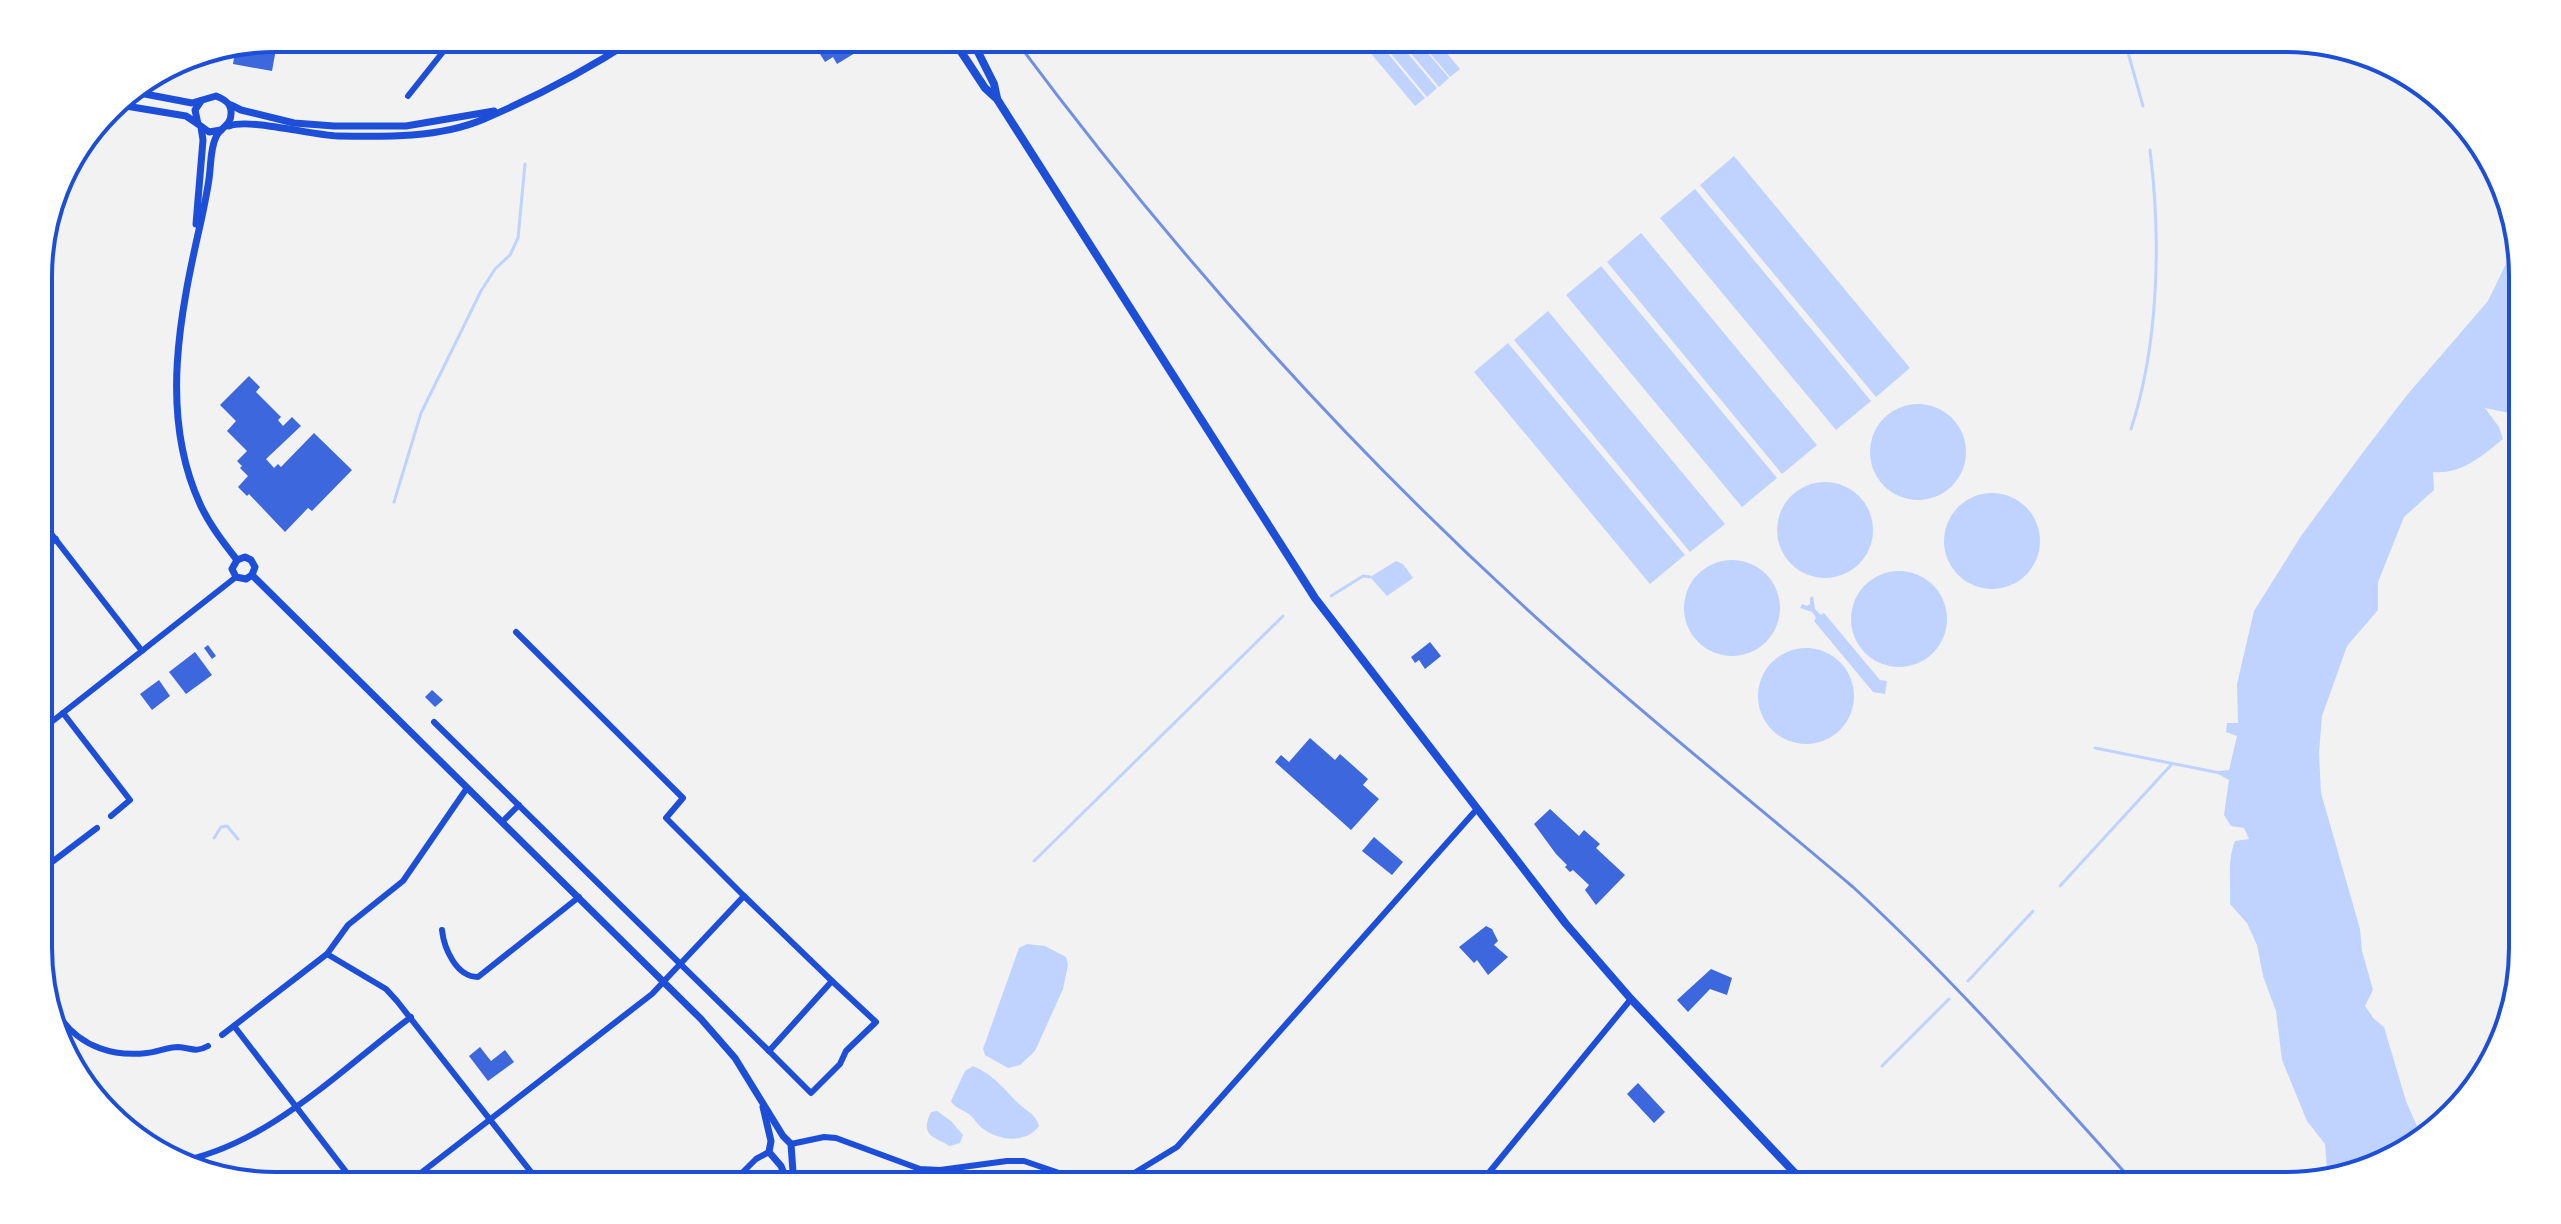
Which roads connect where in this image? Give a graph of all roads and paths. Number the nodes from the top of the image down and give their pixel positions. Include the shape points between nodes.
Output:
1 (443, 52) edge
2 (613, 52) edge
3 (961, 52) edge
4 (978, 52) edge
5 (146, 94) edge
6 (408, 96) dead end
7 (202, 99) junction
8 (997, 99) junction
9 (227, 102) junction
10 (130, 107) edge
11 (500, 110) junction
12 (200, 126) junction
13 (225, 128) junction
14 (196, 240) junction
15 (52, 534) edge
16 (56, 539) junction
17 (52, 542) edge
18 (237, 560) junction
19 (252, 575) junction
20 (236, 577) junction
21 (516, 632) dead end
22 (142, 651) junction
23 (63, 713) junction
24 (52, 722) edge
25 (434, 722) dead end
26 (467, 788) junction
27 (519, 805) junction
28 (1477, 809) junction
29 (111, 816) dead end
30 (502, 822) junction
31 (97, 828) dead end
32 (52, 862) edge
33 (744, 896) junction
34 (579, 897) junction
35 (442, 930) dead end
36 (327, 954) junction
37 (679, 963) junction
38 (664, 981) junction
39 (832, 981) junction
40 (1631, 999) junction
41 (411, 1017) junction
42 (66, 1023) edge
43 (234, 1026) junction
44 (222, 1035) dead end
45 (208, 1046) dead end
46 (769, 1051) junction
47 (761, 1101) junction
48 (295, 1106) junction
49 (491, 1119) junction
50 (783, 1136) junction
51 (771, 1141) junction
52 (791, 1144) junction
53 (769, 1152) junction
54 (790, 1153) junction
55 (195, 1157) edge
56 (776, 1159) junction
57 (346, 1172) edge
58 (422, 1172) edge
59 (531, 1172) edge
60 (743, 1172) edge
61 (783, 1172) edge
62 (791, 1172) edge
63 (1056, 1172) edge
64 (1136, 1172) edge
65 (1489, 1172) edge
66 (1794, 1172) edge

1 - 6 street
2 - 11 street via 551,90
3 - 8 main road
4 - 8 main road
5 - 7 street via 192,103
7 - 9 street via 216,96
7 - 12 street via 195,110
8 - 28 main road via 1296,572
9 - 11 street via 241,110 323,126 406,126
9 - 13 street via 232,114
10 - 12 street via 186,116
11 - 13 street via 467,124 391,136 314,135 244,123
12 - 13 street via 209,132
12 - 14 street
13 - 14 street via 214,141
14 - 18 street via 180,341 178,428 202,507
15 - 16 street
16 - 17 street
16 - 22 street
18 - 19 street via 251,560
18 - 20 street via 232,569
19 - 20 street
19 - 26 street
20 - 22 street
21 - 33 street via 683,798 666,818
22 - 23 street
23 - 24 street
23 - 29 street via 130,800
25 - 27 street
26 - 30 street
26 - 36 street via 403,881 348,925
27 - 30 street
27 - 37 street
28 - 40 main road
28 - 64 street via 1177,1147
30 - 34 street
31 - 32 street
33 - 37 street
33 - 39 street
34 - 35 street via 478,977 462,971 444,947
34 - 38 street
36 - 41 street via 386,989
36 - 43 street
37 - 38 street
37 - 46 street
38 - 47 street via 724,1045
38 - 49 street
39 - 46 street
39 - 46 street via 876,1022 840,1064 811,1093
40 - 65 street
40 - 66 main road
41 - 48 street
41 - 49 street
42 - 45 street via 84,1041 111,1052 177,1047 196,1051
43 - 44 street
43 - 48 street
47 - 50 street
47 - 51 street
48 - 55 street via 235,1145
48 - 57 street
49 - 58 street
49 - 59 street
50 - 51 street
50 - 52 street
51 - 53 street
52 - 54 street
52 - 63 street via 836,1138 927,1170 1024,1161
53 - 56 street
53 - 60 street
54 - 56 street
54 - 62 street
56 - 61 street

